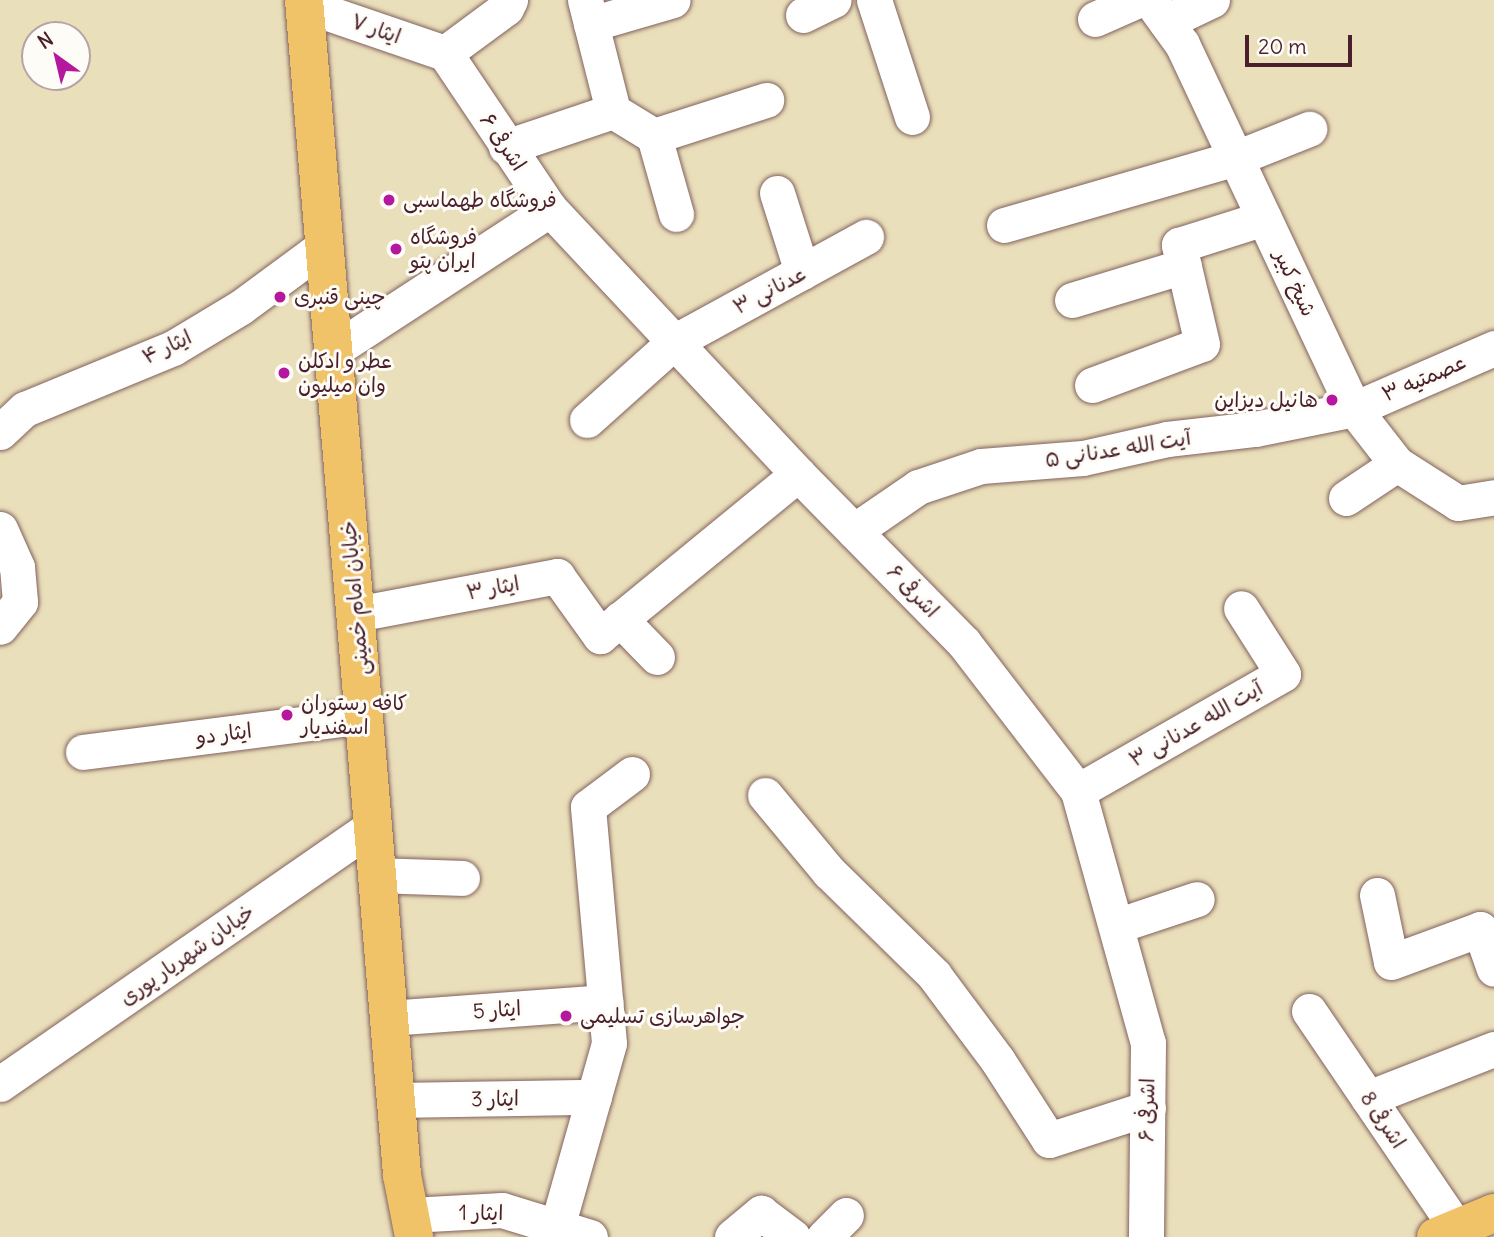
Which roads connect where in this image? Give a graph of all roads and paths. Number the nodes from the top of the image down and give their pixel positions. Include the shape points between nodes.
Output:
1 (510, 0) edge
2 (673, 0) edge
3 (834, 0) edge
4 (874, 0) edge
5 (1138, 0) edge
6 (1212, 0) edge
7 (305, 5) edge
8 (1158, 11) edge
9 (588, 12) edge
10 (803, 15) dead end
11 (1095, 19) dead end
12 (445, 52) junction
13 (766, 100) dead end
14 (613, 111) junction
15 (912, 117) dead end
16 (1309, 129) dead end
17 (654, 136) junction
18 (506, 147) junction
19 (1236, 158) junction
20 (778, 192) dead end
21 (550, 209) junction
22 (676, 214) dead end
23 (1264, 218) junction
24 (1004, 225) dead end
25 (866, 237) dead end
26 (325, 245) junction
27 (1184, 265) junction
28 (802, 272) junction
29 (1072, 300) dead end
30 (674, 342) junction
31 (334, 350) junction
32 (1491, 354) edge
33 (1092, 385) dead end
34 (1354, 408) junction
35 (587, 420) dead end
36 (0, 432) edge
37 (1397, 464) junction
38 (798, 474) junction
39 (1494, 497) edge
40 (1346, 498) dead end
41 (0, 529) edge
42 (854, 531) junction
43 (1241, 608) dead end
44 (356, 614) junction
45 (10, 615) edge
46 (610, 627) junction
47 (657, 657) dead end
48 (364, 716) junction
49 (83, 752) dead end
50 (632, 774) dead end
51 (1078, 791) junction
52 (765, 796) dead end
53 (373, 827) junction
54 (377, 875) junction
55 (462, 878) dead end
56 (1377, 895) dead end
57 (1197, 899) dead end
58 (1116, 926) junction
59 (1494, 969) edge
60 (606, 1002) junction
61 (1308, 1011) dead end
62 (389, 1018) junction
63 (1494, 1049) edge
64 (0, 1084) edge
65 (594, 1097) junction
66 (1368, 1098) junction
67 (396, 1100) junction
68 (1148, 1108) junction
69 (1494, 1213) edge
70 (412, 1226) edge
71 (558, 1227) junction
72 (1446, 1233) edge
73 (590, 1237) edge
74 (732, 1237) edge
75 (793, 1237) edge
76 (1146, 1237) edge

1 - 12 street via 506,8
2 - 9 street
3 - 10 street
4 - 15 street
5 - 11 street
6 - 8 street
7 - 12 street, ایثار ۷
7 - 26 main road, خیابان امام خمینی
8 - 19 street, شیخ کبیر via 1182,44
9 - 14 street
12 - 18 street, اشرفی ۶
13 - 17 street
14 - 17 street
14 - 18 street
16 - 19 street
17 - 22 street
18 - 21 street, اشرفی ۶
19 - 23 street, شیخ کبیر
19 - 24 street
20 - 28 street
21 - 30 street, اشرفی ۶
21 - 31 street
23 - 27 street via 1179,245
23 - 34 street, شیخ کبیر
25 - 28 street, عدنانی ۳
26 - 31 main road, خیابان امام خمینی
26 - 36 street, ایثار ۴ via 241,307 173,348 25,408
27 - 29 street
27 - 33 street via 1202,344
28 - 30 street, عدنانی ۳
30 - 35 street, عدنانی ۳
30 - 38 street, اشرفی ۶
31 - 44 main road, خیابان امام خمینی
32 - 34 street, عصمتیه ۳
34 - 37 street, شیخ کبیر
34 - 42 street, آیت الله عدنانی ۵ via 1083,458 981,466 918,487
37 - 39 street, شیخ کبیر via 1458,503
37 - 40 street
38 - 42 street, اشرفی ۶
38 - 46 street
41 - 45 street via 17,566
42 - 51 street, اشرفی ۶ via 964,643
43 - 51 street, آیت الله عدنانی ۳ via 1283,674
44 - 46 street, ایثار ۳ via 556,576
44 - 48 main road, خیابان امام خمینی
46 - 47 street
48 - 49 street, ایثار دو
48 - 53 main road, خیابان امام خمینی
50 - 60 street via 588,807
51 - 58 street, اشرفی ۶
52 - 68 street via 829,872 934,975 1049,1140
53 - 54 main road, خیابان امام خمینی
53 - 64 street, خیابان شهریار پوری
54 - 55 street
54 - 62 main road, خیابان امام خمینی
56 - 59 street via 1391,962 1480,929
57 - 58 street
58 - 68 street, اشرفی ۶ via 1148,1043
60 - 62 street, ایثار 5
60 - 65 street via 609,1043
61 - 66 street, اشرفی 8
62 - 67 main road, خیابان امام خمینی
63 - 66 street
65 - 67 street, ایثار 3
65 - 71 street
66 - 72 street, اشرفی 8
67 - 70 main road, خیابان امام خمینی
68 - 76 street, اشرفی ۶
69 - 72 main road
70 - 71 street, ایثار 1 via 502,1210
71 - 73 street, ایثار 1
74 - 75 street via 761,1213

